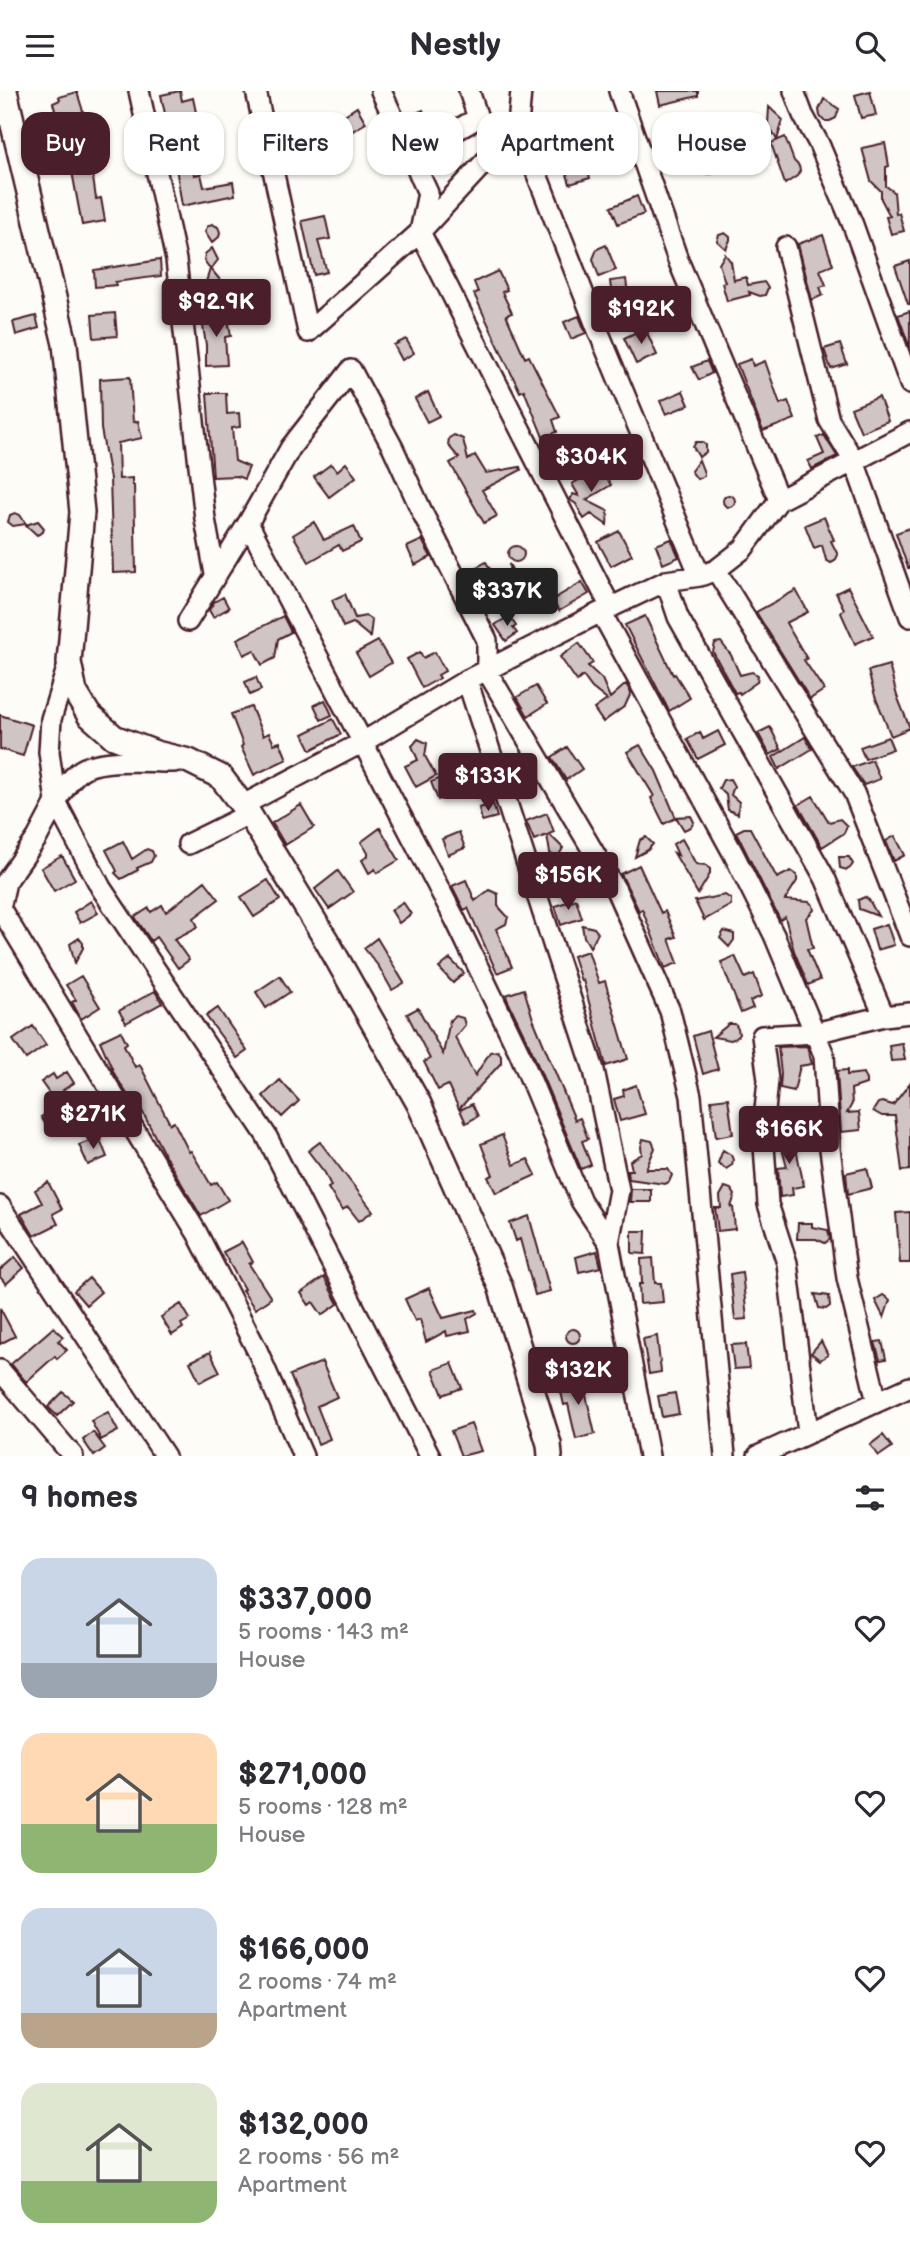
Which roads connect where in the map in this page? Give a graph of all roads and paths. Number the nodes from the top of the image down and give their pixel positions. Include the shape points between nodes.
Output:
1 (5, 91) edge
2 (139, 91) edge
3 (256, 91) edge
4 (380, 91) edge
5 (469, 91) edge
6 (522, 91) edge
7 (619, 91) edge
8 (794, 91) edge
9 (390, 112) edge
10 (520, 112) edge
11 (463, 127) edge
12 (477, 170) edge
13 (420, 175) edge
14 (537, 175) edge
15 (420, 232) junction
16 (786, 247) dead end
17 (910, 384) edge
18 (910, 432) edge
19 (854, 461) junction
20 (779, 500) junction
21 (248, 523) junction
22 (708, 573) junction
23 (215, 574) junction
24 (666, 581) junction
25 (606, 610) junction
26 (910, 617) edge
27 (188, 621) dead end
28 (69, 662) junction
29 (488, 671) junction
30 (467, 680) junction
31 (363, 742) junction
32 (189, 761) junction
33 (56, 802) junction
34 (246, 810) junction
35 (188, 844) dead end
36 (910, 936) edge
37 (910, 1013) edge
38 (884, 1016) junction
39 (815, 1033) junction
40 (0, 1206) edge
41 (609, 1243) junction
42 (0, 1370) edge
43 (910, 1387) edge
44 (877, 1402) junction
45 (808, 1432) junction
46 (74, 1456) edge
47 (165, 1456) edge
48 (303, 1456) edge
49 (430, 1456) edge
50 (550, 1456) edge
51 (649, 1456) edge
52 (725, 1456) edge
53 (758, 1456) edge

1 - 28 street via 65,344 82,512
2 - 23 street via 176,260
3 - 15 street via 308,332
4 - 9 street
5 - 11 street via 478,118
6 - 10 street
7 - 20 street via 678,260
8 - 17 street via 853,225
12 - 15 street
13 - 15 street via 428,193
14 - 22 street via 597,328
15 - 25 street
16 - 19 street via 829,420
18 - 19 street
19 - 20 street
19 - 26 street
20 - 22 street via 743,549
21 - 23 street
21 - 29 street via 291,447 351,370 487,641
21 - 31 street
22 - 24 street
22 - 36 street via 854,793
23 - 27 street
24 - 25 street
24 - 38 street via 678,617 825,878
25 - 29 street
25 - 39 street via 774,935
28 - 32 street via 75,692 89,715 114,737
28 - 33 street via 51,719 49,753
29 - 30 street
29 - 52 street via 616,891 670,1011 691,1096
30 - 31 street
30 - 41 street via 594,1070 619,1191
31 - 34 street
31 - 41 street via 520,1054 581,1201
32 - 33 street via 84,768
32 - 34 street via 221,777
33 - 48 street via 6,882 0,908 197,1233 257,1350
33 - 49 street via 101,888 266,1135
34 - 35 street
34 - 50 street via 419,1104 500,1286
37 - 38 street
38 - 39 street
39 - 44 street via 824,1055 830,1149 847,1278
39 - 45 street via 762,1036 768,1080 763,1131 768,1204 788,1263
40 - 47 street
41 - 51 street
42 - 46 street
43 - 44 street
44 - 45 street
45 - 53 street

